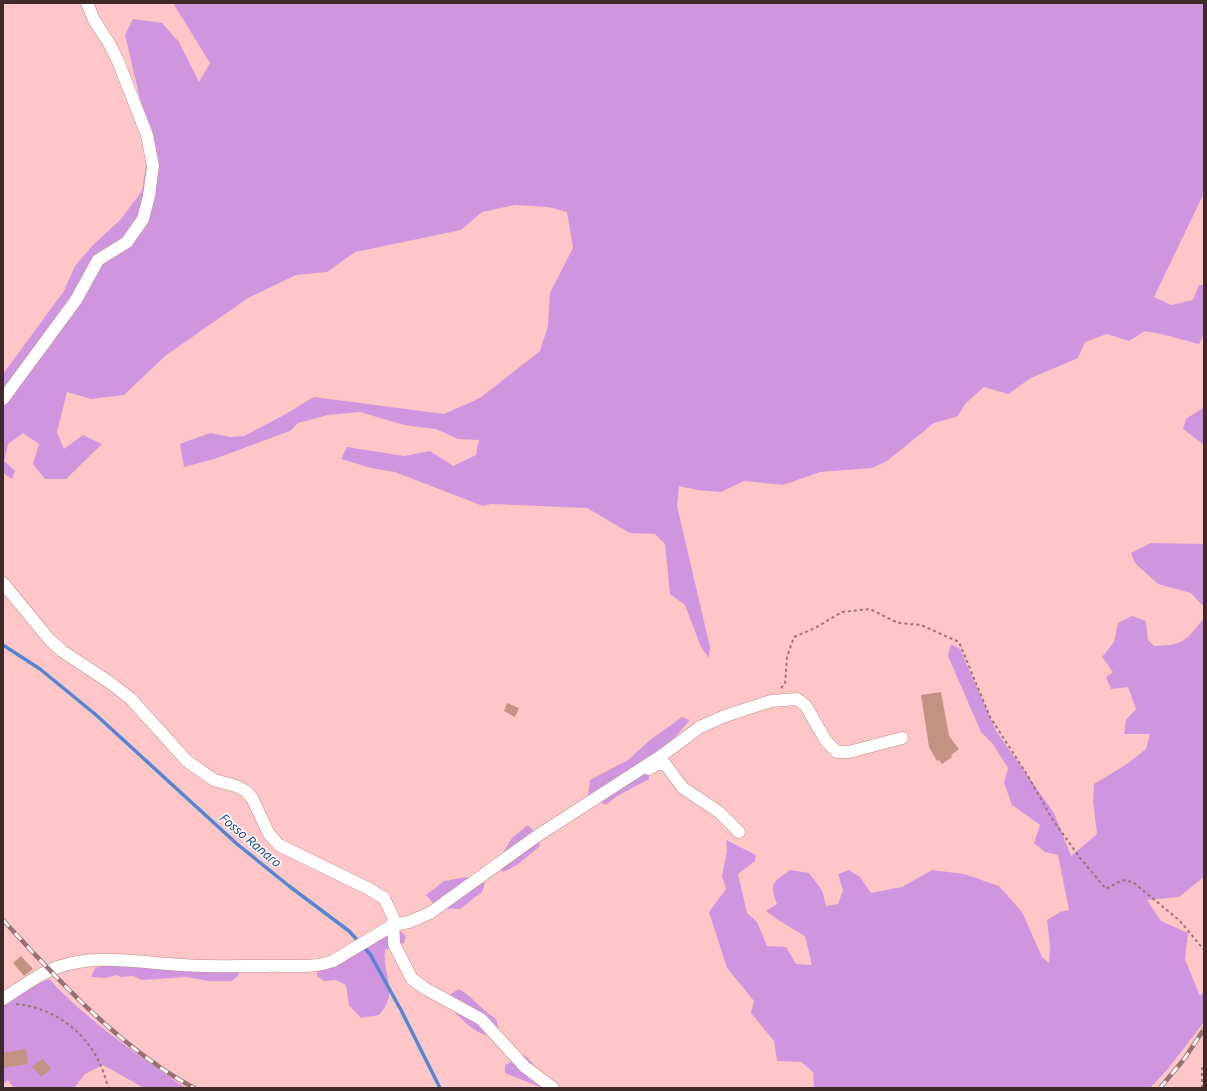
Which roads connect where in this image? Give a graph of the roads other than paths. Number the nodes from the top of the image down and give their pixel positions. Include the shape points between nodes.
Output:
1 (87, 3) edge
2 (3, 399) edge
3 (3, 583) edge
4 (902, 738) dead end
5 (629, 776) junction
6 (739, 832) dead end
7 (393, 925) junction
8 (3, 999) edge
9 (553, 1088) edge

1 - 2 street via 118,61 147,135 153,166 149,196 142,219 127,242 98,260 76,300
3 - 7 street via 49,639 62,651 130,698 188,761 214,780 246,791 269,834 279,845 384,898
4 - 5 street via 848,752 837,752 826,741 806,706 797,699 786,698 747,708 700,727
5 - 6 street via 635,777 657,764 665,764 683,788 719,812
5 - 7 street via 537,836 430,913 409,922
7 - 8 street via 324,964 209,966 120,960 88,961 57,967 41,974
7 - 9 street via 394,944 412,979 481,1019 525,1067

